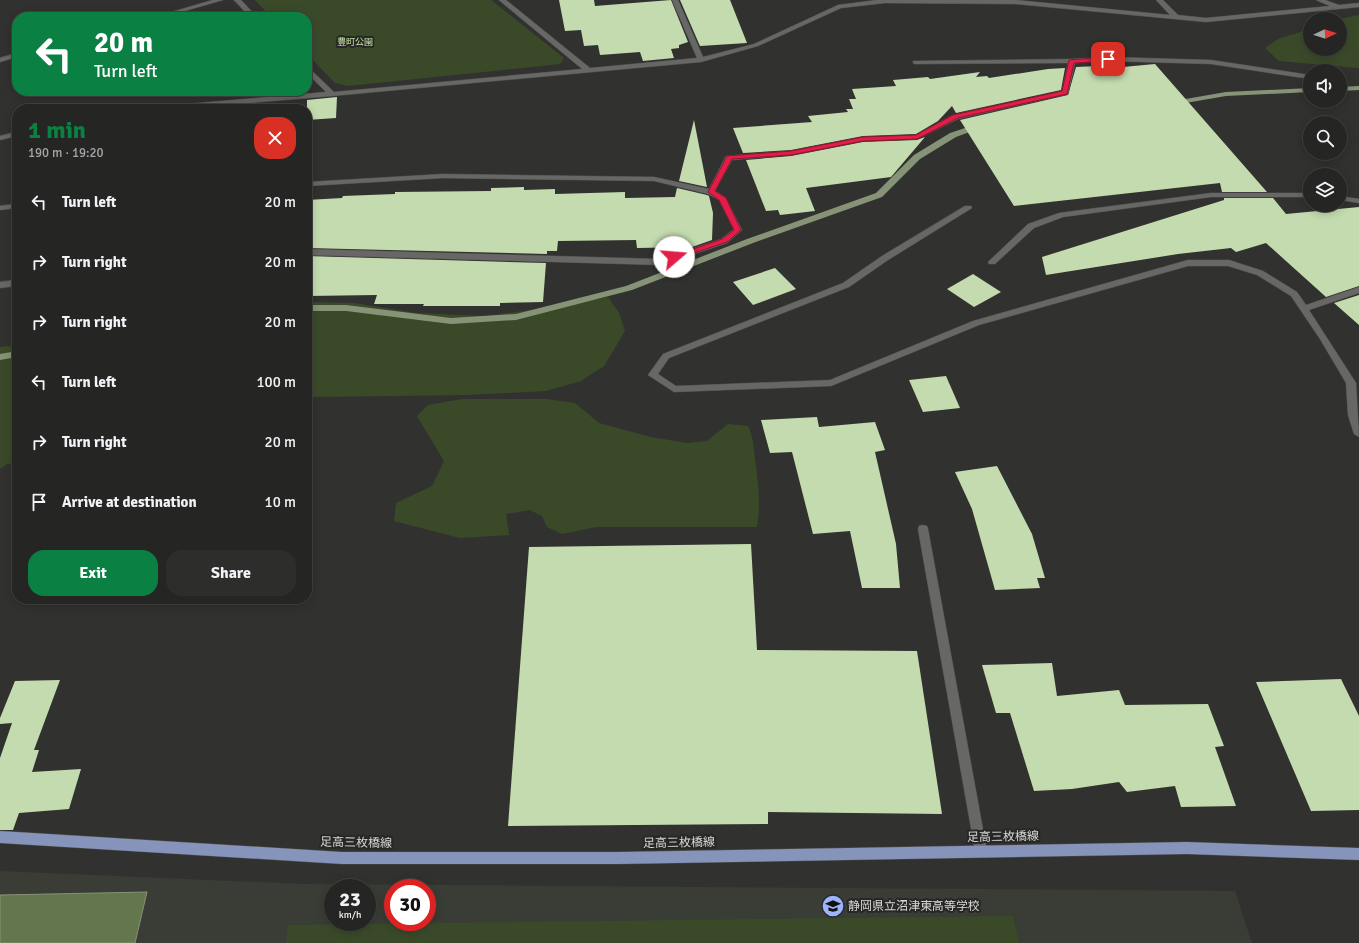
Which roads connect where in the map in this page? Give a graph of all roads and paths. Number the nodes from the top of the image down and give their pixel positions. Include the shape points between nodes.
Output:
1 (220, 0) edge
2 (237, 0) edge
3 (502, 0) edge
4 (675, 0) edge
5 (1159, 0) edge
6 (1320, 0) edge
7 (996, 1) edge
8 (838, 3) edge
9 (1359, 5) edge
10 (1342, 8) junction
11 (176, 12) edge
12 (249, 12) edge
13 (1176, 17) junction
14 (12, 56) edge
15 (0, 60) edge
16 (700, 60) junction
17 (1072, 61) junction
18 (915, 62) dead end
19 (588, 70) junction
20 (312, 74) edge
21 (1303, 76) edge
22 (332, 94) junction
23 (308, 96) edge
24 (312, 96) edge
25 (212, 104) edge
26 (12, 135) edge
27 (0, 138) edge
28 (312, 184) edge
29 (711, 192) junction
30 (1303, 195) edge
31 (1347, 199) edge
32 (1359, 201) edge
33 (12, 207) edge
34 (0, 208) edge
35 (968, 208) dead end
36 (312, 252) edge
37 (992, 262) dead end
38 (12, 284) edge
39 (0, 285) edge
40 (1359, 290) edge
41 (1304, 309) junction
42 (1355, 381) edge
43 (1359, 434) edge
44 (923, 529) dead end
45 (0, 837) edge
46 (980, 851) junction
47 (1359, 854) edge

1 - 11 street
2 - 12 street
3 - 19 street
4 - 16 street
5 - 13 street
6 - 10 street
7 - 8 street
7 - 13 street
8 - 16 street via 756,45
9 - 10 street
10 - 13 street via 1206,20
14 - 15 street
16 - 19 street
17 - 18 street
17 - 21 street via 1108,59 1211,62
17 - 29 street via 1065,92 956,117 917,137 863,139 791,153 729,158
19 - 22 street
20 - 22 street
22 - 24 street
23 - 25 street
26 - 27 street
28 - 29 street via 443,176 654,179
29 - 36 street via 722,198 738,230 724,241 661,262
30 - 37 street via 1211,195 1062,215 1031,226
31 - 32 street
33 - 34 street
35 - 41 street via 846,285 666,356 653,375 674,389 831,383 976,323 1188,263 1229,263 1260,273 1294,294
38 - 39 street
40 - 41 street
41 - 42 street
42 - 43 street via 1353,415
44 - 46 street
45 - 46 main road, 足高三枚橋線 via 342,858 618,858
46 - 47 main road, 足高三枚橋線 via 1187,848

